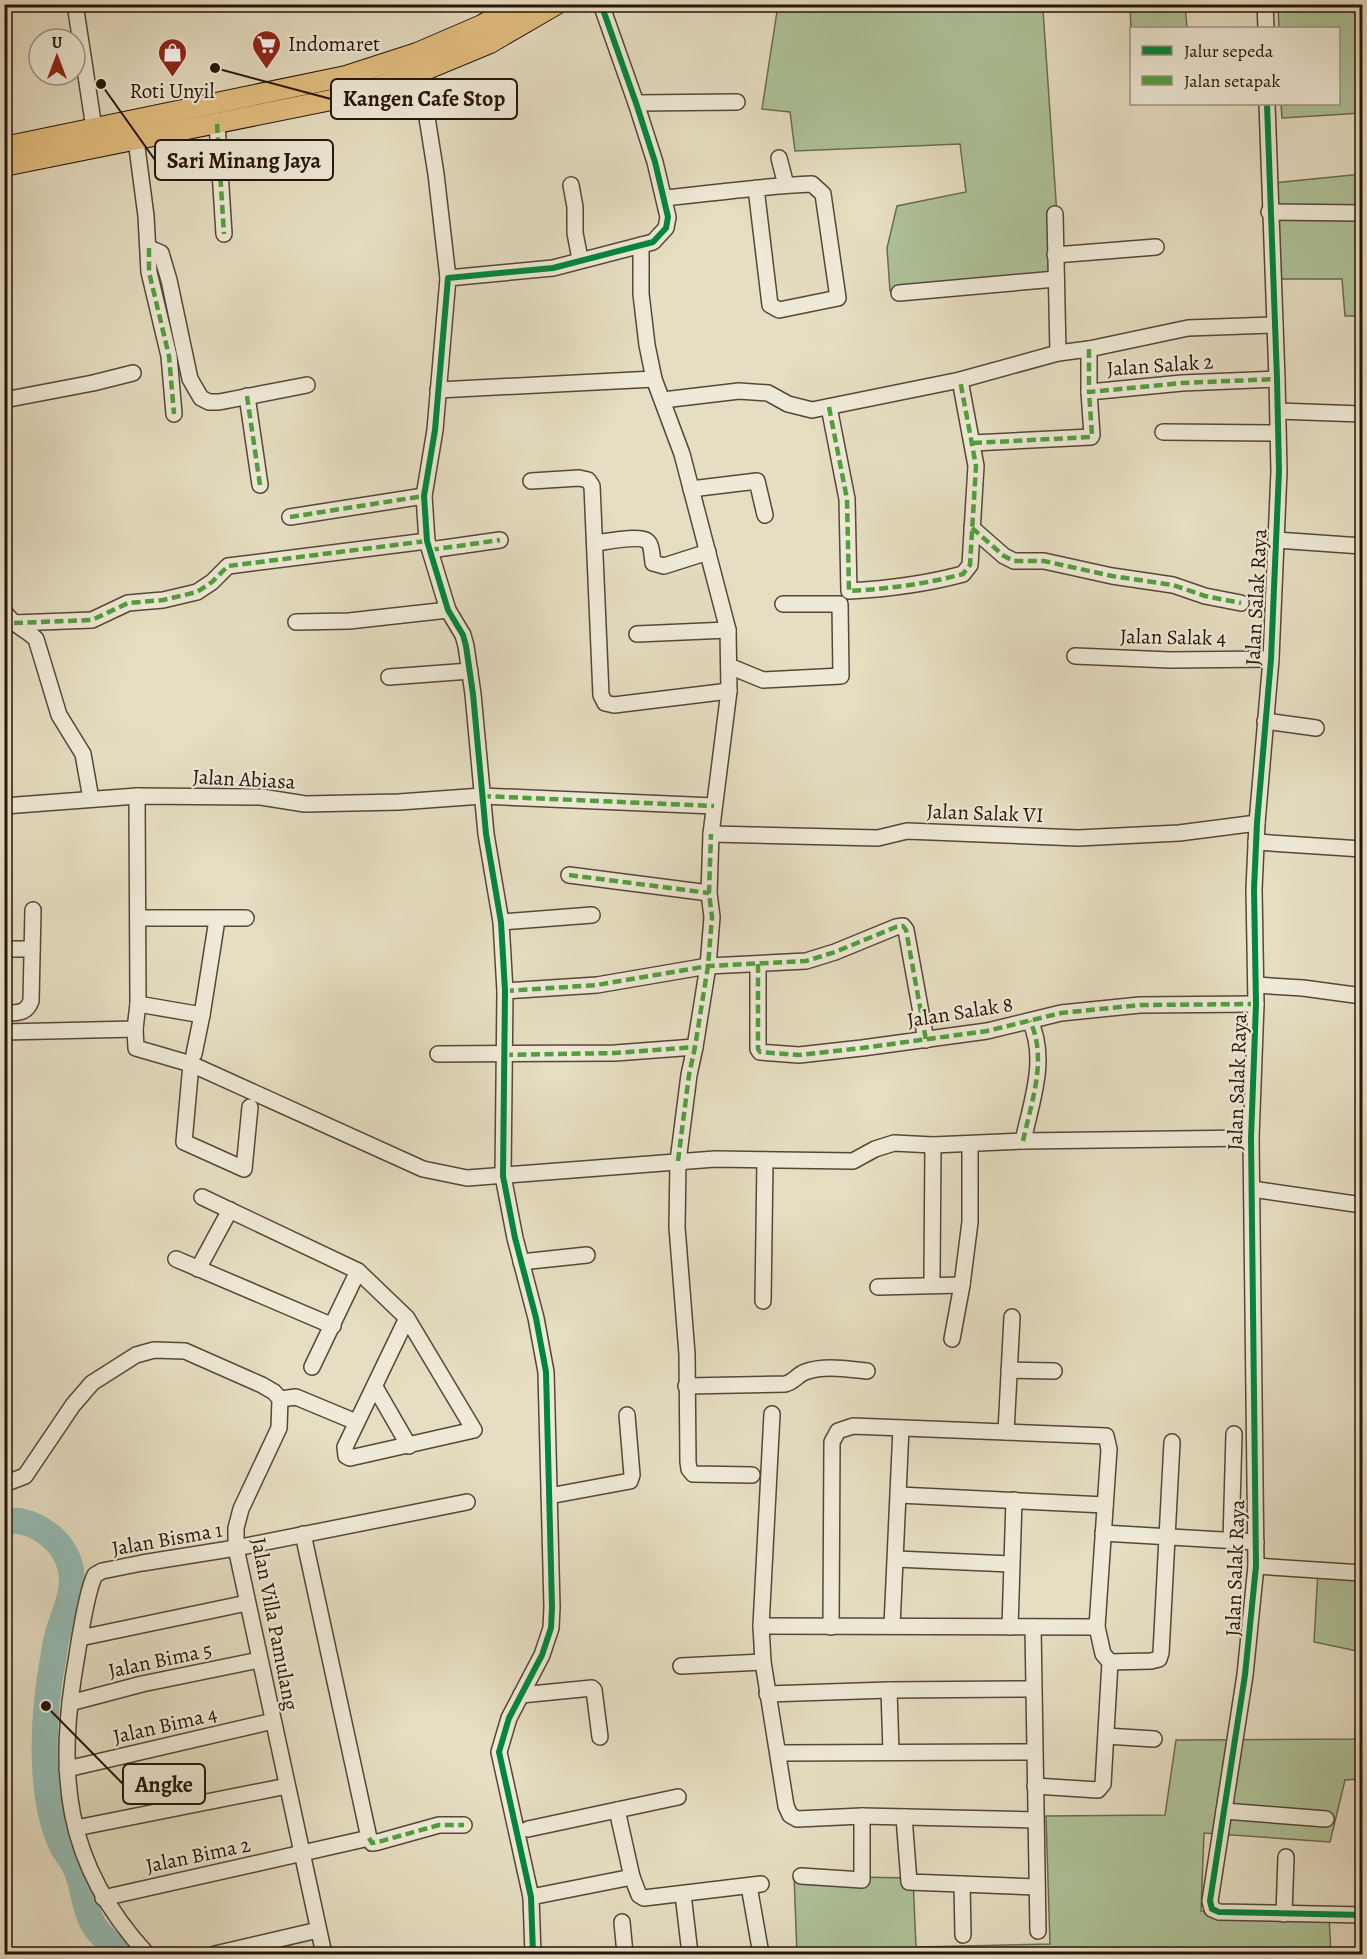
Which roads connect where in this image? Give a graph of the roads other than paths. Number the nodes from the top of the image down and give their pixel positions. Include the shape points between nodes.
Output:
1 (75, 4) edge
2 (520, 4) edge
3 (557, 4) edge
4 (601, 4) edge
5 (1265, 4) edge
6 (1266, 27) edge
7 (418, 62) junction
8 (737, 102) dead end
9 (636, 103) junction
10 (1267, 105) edge
11 (217, 124) junction
12 (94, 128) junction
13 (136, 140) junction
14 (4, 147) edge
15 (779, 158) dead end
16 (4, 166) edge
17 (571, 185) dead end
18 (786, 185) junction
19 (756, 188) junction
20 (665, 198) junction
21 (1269, 212) junction
22 (1362, 213) edge
23 (1055, 214) dead end
24 (224, 234) dead end
25 (641, 245) junction
26 (1156, 247) dead end
27 (149, 248) junction
28 (1055, 255) junction
29 (580, 259) junction
30 (448, 278) junction
31 (1056, 279) junction
32 (899, 293) dead end
33 (1275, 325) junction
34 (1089, 349) junction
35 (1058, 353) junction
36 (133, 373) dead end
37 (654, 379) junction
38 (1278, 379) junction
39 (960, 380) junction
40 (307, 386) dead end
41 (438, 390) junction
42 (1089, 392) junction
43 (247, 396) junction
44 (4, 400) edge
45 (663, 400) junction
46 (829, 407) junction
47 (1278, 411) junction
48 (174, 414) dead end
49 (1362, 414) edge
50 (1162, 432) dead end
51 (1278, 433) junction
52 (973, 443) junction
53 (531, 481) dead end
54 (260, 485) dead end
55 (691, 489) junction
56 (424, 496) junction
57 (765, 514) dead end
58 (290, 517) dead end
59 (972, 528) junction
60 (500, 540) dead end
61 (1276, 540) junction
62 (595, 543) junction
63 (428, 546) junction
64 (1362, 546) edge
65 (708, 552) junction
66 (1241, 603) dead end
67 (783, 604) dead end
68 (448, 610) junction
69 (9, 617) edge
70 (296, 622) dead end
71 (728, 630) junction
72 (637, 634) dead end
73 (1075, 656) dead end
74 (1271, 659) junction
75 (729, 666) junction
76 (470, 671) junction
77 (389, 677) dead end
78 (729, 691) junction
79 (1265, 722) junction
80 (1316, 728) dead end
81 (137, 796) junction
82 (482, 796) junction
83 (91, 799) junction
84 (4, 806) edge
85 (714, 806) junction
86 (1257, 823) junction
87 (711, 834) junction
88 (1256, 842) junction
89 (1362, 849) edge
90 (569, 874) dead end
91 (709, 893) junction
92 (33, 910) dead end
93 (592, 915) dead end
94 (246, 918) dead end
95 (501, 921) junction
96 (142, 922) junction
97 (216, 926) dead end
98 (4, 949) edge
99 (32, 949) junction
100 (758, 964) junction
101 (708, 966) junction
102 (1256, 986) junction
103 (505, 991) junction
104 (1362, 996) edge
105 (1256, 1004) junction
106 (142, 1005) junction
107 (4, 1013) edge
108 (202, 1016) junction
109 (1030, 1021) junction
110 (135, 1029) junction
111 (4, 1032) edge
112 (926, 1040) junction
113 (695, 1047) junction
114 (438, 1054) dead end
115 (504, 1055) junction
116 (192, 1059) junction
117 (250, 1107) dead end
118 (1251, 1138) junction
119 (1023, 1141) junction
120 (970, 1144) junction
121 (933, 1145) junction
122 (765, 1160) junction
123 (678, 1161) junction
124 (502, 1176) junction
125 (1252, 1189) junction
126 (202, 1197) dead end
127 (1362, 1204) edge
128 (230, 1210) junction
129 (586, 1255) dead end
130 (176, 1259) dead end
131 (521, 1262) junction
132 (198, 1269) junction
133 (358, 1271) junction
134 (932, 1277) dead end
135 (962, 1285) junction
136 (878, 1287) dead end
137 (763, 1301) dead end
138 (1012, 1317) dead end
139 (407, 1318) junction
140 (333, 1326) junction
141 (952, 1339) dead end
142 (312, 1367) dead end
143 (1009, 1370) junction
144 (867, 1371) dead end
145 (1054, 1371) dead end
146 (686, 1386) junction
147 (375, 1387) junction
148 (280, 1399) junction
149 (772, 1414) dead end
150 (627, 1415) dead end
151 (356, 1422) junction
152 (901, 1428) junction
153 (1006, 1432) junction
154 (1234, 1434) dead end
155 (1172, 1442) dead end
156 (409, 1446) junction
157 (753, 1475) dead end
158 (4, 1484) edge
159 (899, 1495) junction
160 (549, 1496) junction
161 (1014, 1500) junction
162 (467, 1502) dead end
163 (1105, 1504) junction
164 (1103, 1533) junction
165 (303, 1534) junction
166 (1168, 1538) junction
167 (1232, 1541) junction
168 (1256, 1542) junction
169 (236, 1548) junction
170 (896, 1559) junction
171 (1011, 1564) junction
172 (1256, 1566) junction
173 (1362, 1573) edge
174 (247, 1603) junction
175 (761, 1626) junction
176 (831, 1626) junction
177 (892, 1626) junction
178 (1097, 1626) junction
179 (1010, 1627) junction
180 (1033, 1627) junction
181 (80, 1638) junction
182 (259, 1660) junction
183 (763, 1662) junction
184 (1110, 1662) junction
185 (681, 1666) dead end
186 (1033, 1689) junction
187 (889, 1690) junction
188 (767, 1694) junction
189 (521, 1695) junction
190 (70, 1703) junction
191 (273, 1721) junction
192 (1106, 1736) junction
193 (600, 1737) dead end
194 (1154, 1739) dead end
195 (891, 1752) junction
196 (1034, 1752) junction
197 (779, 1753) junction
198 (67, 1769) junction
199 (287, 1785) junction
200 (1035, 1786) junction
201 (678, 1797) dead end
202 (617, 1810) junction
203 (1224, 1812) junction
204 (862, 1816) junction
205 (904, 1817) junction
206 (1326, 1819) dead end
207 (1035, 1820) junction
208 (464, 1825) dead end
209 (76, 1828) junction
210 (528, 1829) dead end
211 (369, 1838) junction
212 (301, 1854) junction
213 (1286, 1857) dead end
214 (801, 1876) dead end
215 (632, 1877) junction
216 (962, 1884) junction
217 (1037, 1887) junction
218 (683, 1894) junction
219 (531, 1897) junction
220 (103, 1898) junction
221 (1284, 1914) junction
222 (1362, 1915) edge
223 (622, 1922) dead end
224 (318, 1930) junction
225 (1038, 1931) dead end
226 (963, 1935) dead end
227 (147, 1954) edge
228 (215, 1954) edge
229 (324, 1954) edge
230 (533, 1954) edge
231 (625, 1954) edge
232 (690, 1954) edge
233 (761, 1954) edge

1 - 12 street
2 - 7 main road
3 - 7 main road via 490,43
4 - 9 street
5 - 6 street
7 - 11 main road via 351,96
7 - 12 main road
7 - 30 street
8 - 9 street
9 - 20 street
10 - 21 street, Jalan Salak Raya
11 - 13 main road
11 - 24 street
12 - 14 main road
13 - 16 main road
13 - 27 street
15 - 18 street
17 - 29 street
18 - 19 street
18 - 19 street via 812,184 823,194 838,298 779,309 770,306
19 - 20 street
20 - 25 street via 666,228 653,242
21 - 22 street
21 - 33 street, Jalan Salak Raya
23 - 28 street
25 - 29 street
25 - 37 street via 641,294
26 - 28 street
27 - 43 street via 161,253 195,391 209,402
27 - 48 street via 149,272 168,356
28 - 31 street
29 - 30 street via 553,268
30 - 41 street
31 - 32 street
31 - 35 street
33 - 34 street via 1188,328
33 - 38 street, Jalan Salak Raya
34 - 35 street
34 - 42 street, Jalan Salak 2
35 - 39 street
36 - 44 street
37 - 41 street
37 - 45 street
38 - 42 street, Jalan Salak 2
38 - 47 street, Jalan Salak Raya
39 - 46 street
39 - 52 street
40 - 43 street
41 - 56 street
42 - 52 street via 1090,437
43 - 54 street
45 - 46 street via 739,391 768,393 812,411
45 - 55 street
46 - 59 street via 847,499 849,591 883,589 963,574 970,565
47 - 49 street
47 - 51 street, Jalan Salak Raya
50 - 51 street
51 - 61 street, Jalan Salak Raya
52 - 59 street via 976,486
53 - 62 street via 588,480
55 - 57 street via 757,481
55 - 65 street
56 - 58 street
56 - 63 street
59 - 66 street via 1014,561 1044,561 1173,585
60 - 63 street
61 - 64 street
61 - 74 street, Jalan Salak Raya
62 - 65 street via 646,540 653,563 658,566
62 - 78 street via 601,695 605,703
63 - 68 street
63 - 69 street via 228,566 197,592 128,603 92,620
65 - 71 street
67 - 75 street via 840,604 841,666 764,670 753,677
68 - 70 street via 349,621
68 - 76 street via 463,635
69 - 83 street via 36,639 59,715 83,754
71 - 72 street
71 - 75 street
73 - 74 street, Jalan Salak 4
74 - 79 street, Jalan Salak Raya
75 - 78 street
76 - 77 street
76 - 82 street
78 - 85 street
79 - 80 street
79 - 86 street, Jalan Salak Raya
81 - 82 street, Jalan Abiasa via 261,797 305,804
81 - 83 street, Jalan Abiasa
81 - 96 street
82 - 85 street, Jalan Abiasa
82 - 95 street
83 - 84 street, Jalan Abiasa
85 - 87 street
86 - 87 street, Jalan Salak VI via 1078,838 907,831 878,838
86 - 88 street, Jalan Salak Raya
87 - 91 street
88 - 89 street
88 - 102 street, Jalan Salak Raya
90 - 91 street
91 - 101 street via 712,916
92 - 99 street
93 - 95 street
94 - 96 street
95 - 103 street
96 - 106 street
97 - 108 street
98 - 99 street
99 - 107 street via 29,1006 20,1013
100 - 101 street
100 - 112 street, Jalan Salak 8 via 760,1052 799,1055
100 - 112 street via 806,961 903,927
101 - 103 street via 597,984
101 - 113 street
102 - 104 street
102 - 105 street, Jalan Salak Raya
103 - 115 street
105 - 109 street, Jalan Salak 8 via 1140,1005 1061,1013
105 - 118 street, Jalan Salak Raya
106 - 108 street
106 - 110 street
108 - 116 street
109 - 112 street, Jalan Salak 8
109 - 119 street via 1037,1041 1038,1065
110 - 111 street
110 - 116 street via 136,1048
113 - 115 street
113 - 123 street
114 - 115 street
115 - 124 street
116 - 117 street via 184,1142 244,1168
116 - 124 street via 423,1170 467,1178
118 - 119 street
118 - 125 street, Jalan Salak Raya
119 - 120 street
120 - 121 street
120 - 135 street via 970,1222
121 - 122 street via 894,1143 853,1161
121 - 134 street
122 - 123 street
122 - 137 street
123 - 124 street
123 - 146 street via 677,1227
124 - 131 street
125 - 127 street
125 - 168 street, Jalan Salak Raya
126 - 128 street
128 - 132 street
128 - 133 street
129 - 131 street
130 - 132 street
131 - 160 street via 545,1362
132 - 140 street
133 - 139 street
133 - 140 street
135 - 136 street
135 - 141 street
138 - 143 street
139 - 147 street
139 - 156 street via 474,1430
140 - 142 street
143 - 145 street
143 - 153 street
144 - 146 street via 815,1370 785,1384
146 - 157 street via 688,1469 693,1474
147 - 151 street
147 - 156 street
148 - 151 street via 296,1397
148 - 158 street via 262,1385 185,1351 154,1350 136,1355 92,1383 26,1476
148 - 169 street, Jalan Villa Pamulang via 279,1428 242,1509 236,1528
149 - 175 street
150 - 160 street via 630,1481
151 - 156 street via 345,1447 350,1458
152 - 153 street
152 - 159 street
152 - 176 street via 853,1426 838,1431 832,1442
153 - 163 street via 1106,1436 1109,1449
154 - 167 street
155 - 166 street
159 - 161 street
159 - 170 street
160 - 189 street via 551,1628
161 - 163 street
161 - 171 street
162 - 165 street, Jalan Bisma 1
163 - 164 street
164 - 166 street
164 - 178 street
165 - 169 street, Jalan Bisma 1
165 - 211 street
166 - 167 street
166 - 184 street via 1159,1659
167 - 168 street
168 - 172 street, Jalan Salak Raya
169 - 174 street, Jalan Villa Pamulang
169 - 181 street, Jalan Bisma 1 via 99,1572 93,1578
170 - 171 street
170 - 177 street
171 - 179 street
172 - 173 street
172 - 203 street, Jalan Salak Raya via 1245,1675
174 - 181 street
174 - 182 street, Jalan Villa Pamulang
175 - 176 street
175 - 183 street
176 - 177 street
177 - 179 street
178 - 180 street
178 - 184 street via 1102,1654
179 - 180 street
180 - 186 street
181 - 190 street, Jalan Bisma 1
182 - 190 street, Jalan Bima 5
182 - 191 street, Jalan Villa Pamulang
183 - 185 street
183 - 188 street
184 - 192 street
186 - 187 street
186 - 196 street
187 - 188 street
187 - 195 street
188 - 197 street
189 - 193 street via 592,1688
189 - 219 street via 509,1718 500,1752
190 - 198 street, Jalan Bisma 1
191 - 198 street, Jalan Bima 4
191 - 199 street, Jalan Villa Pamulang
192 - 194 street
192 - 200 street via 1103,1784 1098,1791
195 - 196 street
195 - 197 street
196 - 200 street
197 - 204 street via 786,1806 793,1818
198 - 209 street, Jalan Bisma 1
199 - 209 street
199 - 212 street, Jalan Villa Pamulang
200 - 207 street
201 - 202 street
202 - 210 street
202 - 215 street
203 - 206 street
203 - 221 street, Jalan Salak Raya via 1212,1909
204 - 205 street
204 - 214 street via 862,1880
205 - 207 street
205 - 216 street via 909,1882
207 - 217 street
208 - 211 street, Jalan Bima 2 via 439,1825 373,1843
209 - 220 street, Jalan Bisma 1 via 84,1858
211 - 212 street, Jalan Bima 2
212 - 220 street, Jalan Bima 2
212 - 224 street, Jalan Villa Pamulang
213 - 221 street
215 - 218 street via 640,1897
215 - 219 street
216 - 217 street
216 - 226 street
217 - 225 street
218 - 232 street
218 - 233 street via 755,1885
219 - 230 street
220 - 227 street, Jalan Bisma 1
221 - 222 street, Jalan Salak Raya
223 - 231 street
224 - 228 street
224 - 229 street, Jalan Villa Pamulang

